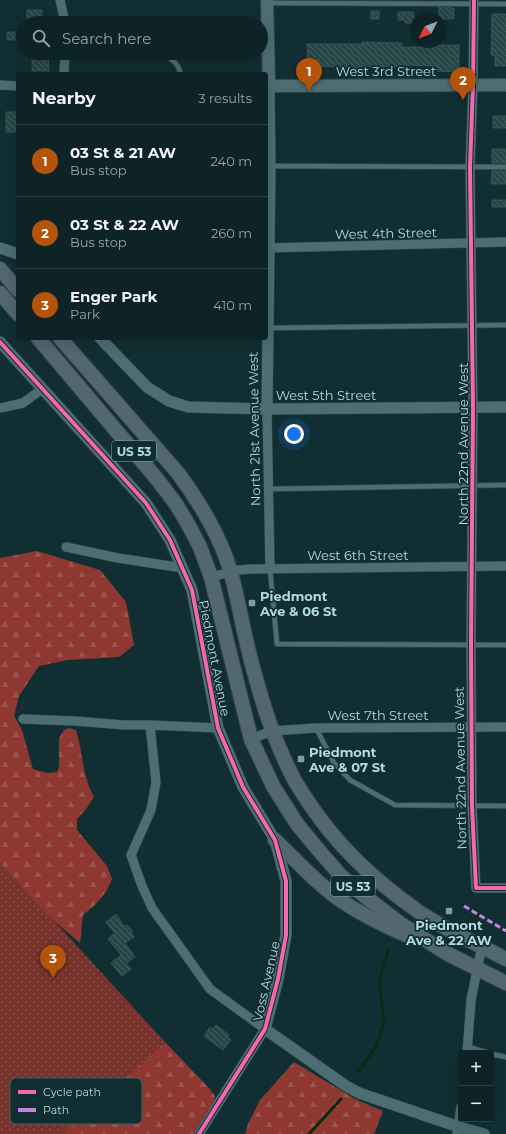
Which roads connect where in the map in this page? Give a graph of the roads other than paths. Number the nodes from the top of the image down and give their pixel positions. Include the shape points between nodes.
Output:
1 (60, 0) edge
2 (267, 2) edge
3 (360, 2) edge
4 (474, 2) edge
5 (506, 4) edge
6 (63, 16) edge
7 (267, 16) edge
8 (65, 60) edge
9 (172, 60) edge
10 (268, 60) edge
11 (64, 72) edge
12 (180, 72) edge
13 (268, 72) edge
14 (0, 85) edge
15 (473, 85) junction
16 (506, 85) edge
17 (16, 86) edge
18 (268, 86) edge
19 (268, 166) edge
20 (470, 167) junction
21 (506, 167) edge
22 (506, 242) edge
23 (472, 244) junction
24 (0, 248) edge
25 (268, 248) edge
26 (16, 253) edge
27 (0, 269) edge
28 (16, 288) edge
29 (0, 293) edge
30 (16, 312) edge
31 (473, 325) junction
32 (506, 325) edge
33 (268, 328) edge
34 (40, 340) edge
35 (62, 340) edge
36 (102, 340) edge
37 (267, 340) edge
38 (0, 342) edge
39 (42, 389) junction
40 (506, 407) edge
41 (0, 408) edge
42 (474, 408) junction
43 (267, 409) junction
44 (473, 485) junction
45 (506, 485) edge
46 (269, 489) junction
47 (66, 547) dead end
48 (506, 566) edge
49 (183, 568) junction
50 (472, 568) junction
51 (270, 569) junction
52 (231, 572) junction
53 (211, 577) junction
54 (471, 645) junction
55 (506, 645) edge
56 (23, 719) dead end
57 (150, 725) junction
58 (506, 727) edge
59 (218, 728) junction
60 (316, 728) junction
61 (472, 728) junction
62 (272, 732) junction
63 (252, 738) junction
64 (472, 806) junction
65 (506, 806) edge
66 (275, 840) junction
67 (506, 888) edge
68 (482, 946) junction
69 (448, 954) junction
70 (506, 958) edge
71 (477, 969) junction
72 (506, 983) edge
73 (265, 1029) junction
74 (468, 1050) edge
75 (494, 1054) edge
76 (506, 1058) edge
77 (458, 1130) edge
78 (199, 1134) edge
79 (484, 1134) edge

1 - 6 street
2 - 3 lane
2 - 7 main road, North 21st Avenue West
3 - 4 lane
4 - 5 lane
4 - 15 street, North 22nd Avenue West
8 - 11 street
9 - 12 lane
10 - 13 main road, North 21st Avenue West
14 - 17 street
15 - 16 main road, West 3rd Street
15 - 18 main road, West 3rd Street
15 - 20 street, North 22nd Avenue West
18 - 19 street, North 21st Avenue West
19 - 20 lane
20 - 21 lane
20 - 23 street, North 22nd Avenue West
22 - 23 street, West 4th Street
23 - 25 street, West 4th Street
23 - 31 street, North 22nd Avenue West
24 - 26 street
27 - 28 highway
29 - 30 highway
31 - 32 lane
31 - 33 lane
31 - 42 street, North 22nd Avenue West
34 - 53 highway, Piedmont Avenue / US 53 via 171,497 195,537
35 - 52 highway, US 53 via 170,463 187,486 202,508
36 - 43 street, West 5th Street via 147,387 175,404 197,408
37 - 43 street, North 21st Avenue West
38 - 39 street, Piedmont Avenue
39 - 41 street via 23,403
39 - 49 street, Piedmont Avenue via 146,503 170,540
40 - 42 street, West 5th Street
42 - 43 street, West 5th Street
42 - 44 street, North 22nd Avenue West
43 - 46 street, North 21st Avenue West
44 - 45 lane
44 - 46 lane
44 - 50 street, North 22nd Avenue West
46 - 51 street, North 21st Avenue West
47 - 49 street
48 - 50 street, West 6th Street
49 - 59 street, Piedmont Avenue via 192,590
50 - 51 street, West 6th Street
50 - 54 street, North 22nd Avenue West
51 - 52 street, West 6th Street
51 - 54 lane via 277,644
52 - 53 street, West 6th Street
52 - 62 highway, US 53 via 254,674
53 - 63 highway, Piedmont Avenue / US 53
54 - 55 lane
54 - 61 street, North 22nd Avenue West
56 - 57 street
57 - 59 street
57 - 73 street via 156,782 151,810 132,855 142,886 152,908 210,989
58 - 61 street, West 7th Street
59 - 66 street, Piedmont Avenue via 243,787
60 - 61 street, West 7th Street
60 - 62 street, West 7th Street
60 - 64 lane via 334,763 350,780 395,805
61 - 64 street, North 22nd Avenue West
62 - 63 street, West 7th Street
62 - 68 highway, US 53 via 291,774 318,817 358,864 420,912
63 - 69 highway, Piedmont Avenue / US 53 via 273,786 298,824 329,863 371,902
64 - 65 lane
64 - 67 street, North 22nd Avenue West via 476,888
66 - 69 highway via 343,902 396,931
66 - 73 street, Voss Avenue via 286,881 286,935
68 - 70 highway, US 53
68 - 71 street
69 - 71 highway, Piedmont Avenue / US 53
71 - 72 highway, Piedmont Avenue / US 53
71 - 74 street via 471,1000
73 - 77 street via 359,1093
73 - 78 street, Voss Avenue
75 - 76 lane
77 - 79 street

